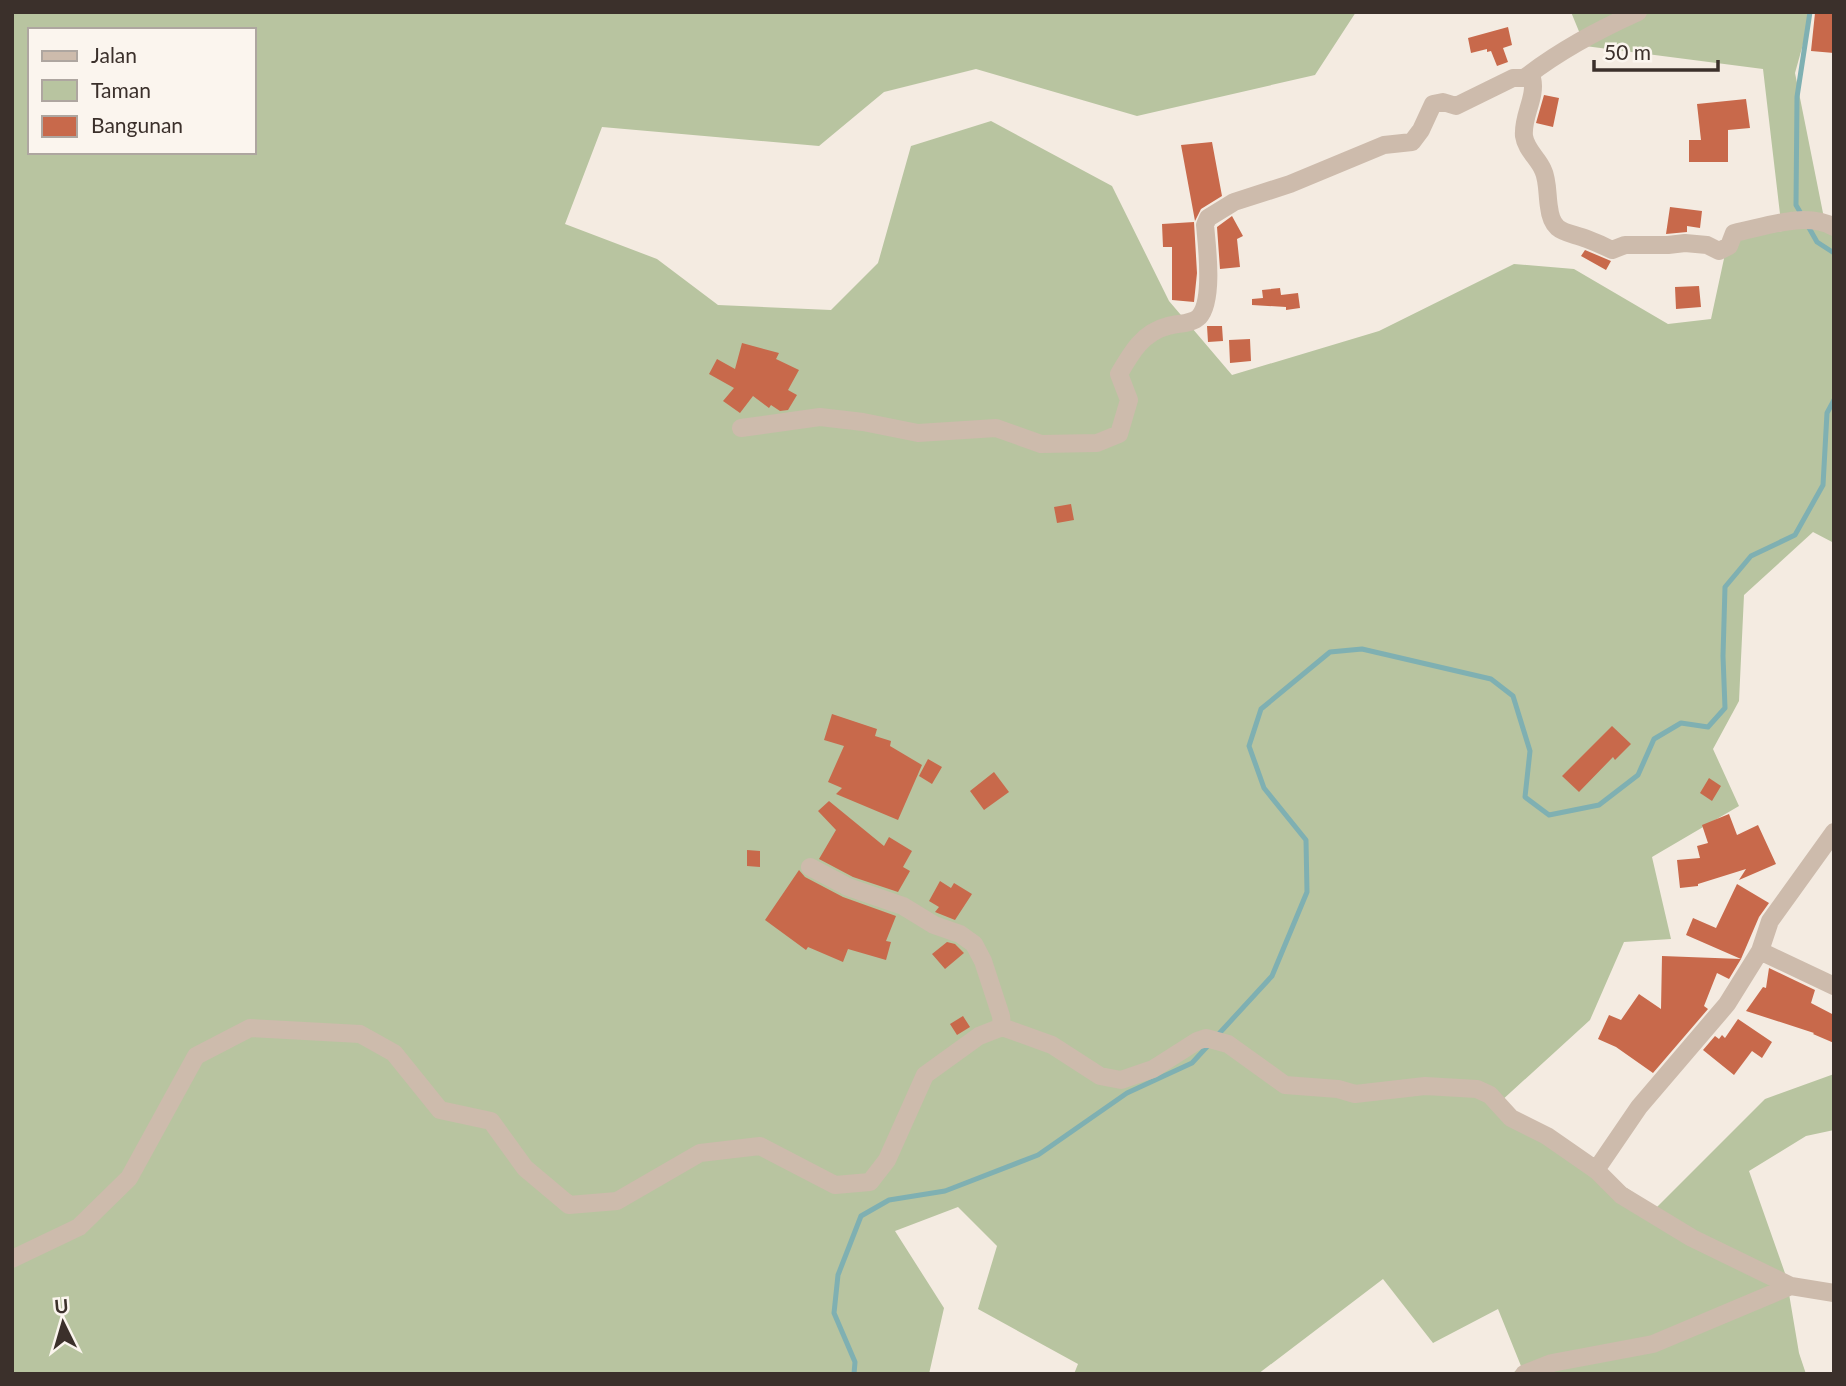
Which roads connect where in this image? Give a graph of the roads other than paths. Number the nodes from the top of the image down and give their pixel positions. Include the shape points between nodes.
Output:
1 (1638, 12) edge
2 (1527, 76) junction
3 (1827, 223) edge
4 (741, 428) dead end
5 (1834, 832) edge
6 (810, 867) dead end
7 (1760, 951) junction
8 (1834, 986) edge
9 (1002, 1027) junction
10 (1596, 1170) junction
11 (12, 1259) edge
12 (1791, 1286) junction
13 (1834, 1293) edge
14 (1524, 1374) edge

1 - 2 street via 1556,53
2 - 3 street via 1534,85 1524,137 1544,171 1549,213 1561,232 1612,250 1625,245 1685,243 1707,244 1719,251 1729,246 1734,233 1798,220
2 - 4 street via 1513,78 1456,106 1433,103 1412,142 1384,145 1234,202 1208,218 1209,275 1202,313 1197,320 1164,326 1136,345 1119,374 1129,400 1119,434 1097,443 1041,444 996,428 918,433 820,417
5 - 7 street via 1770,921
6 - 9 street via 848,887 903,906 974,944
7 - 8 street
7 - 10 street via 1727,1004 1639,1107
9 - 10 street via 1052,1045 1101,1076 1121,1080 1153,1069 1206,1038 1228,1044 1285,1085 1355,1094 1425,1086 1477,1088 1511,1118
9 - 11 street via 979,1036 925,1075 887,1160 870,1182 835,1185 760,1146 700,1153 617,1200 569,1205 525,1168 491,1121 440,1110 394,1053 360,1034 250,1028 196,1056 129,1178 79,1227
10 - 12 street via 1621,1195 1692,1238
12 - 13 street
12 - 14 street via 1653,1344 1552,1363

